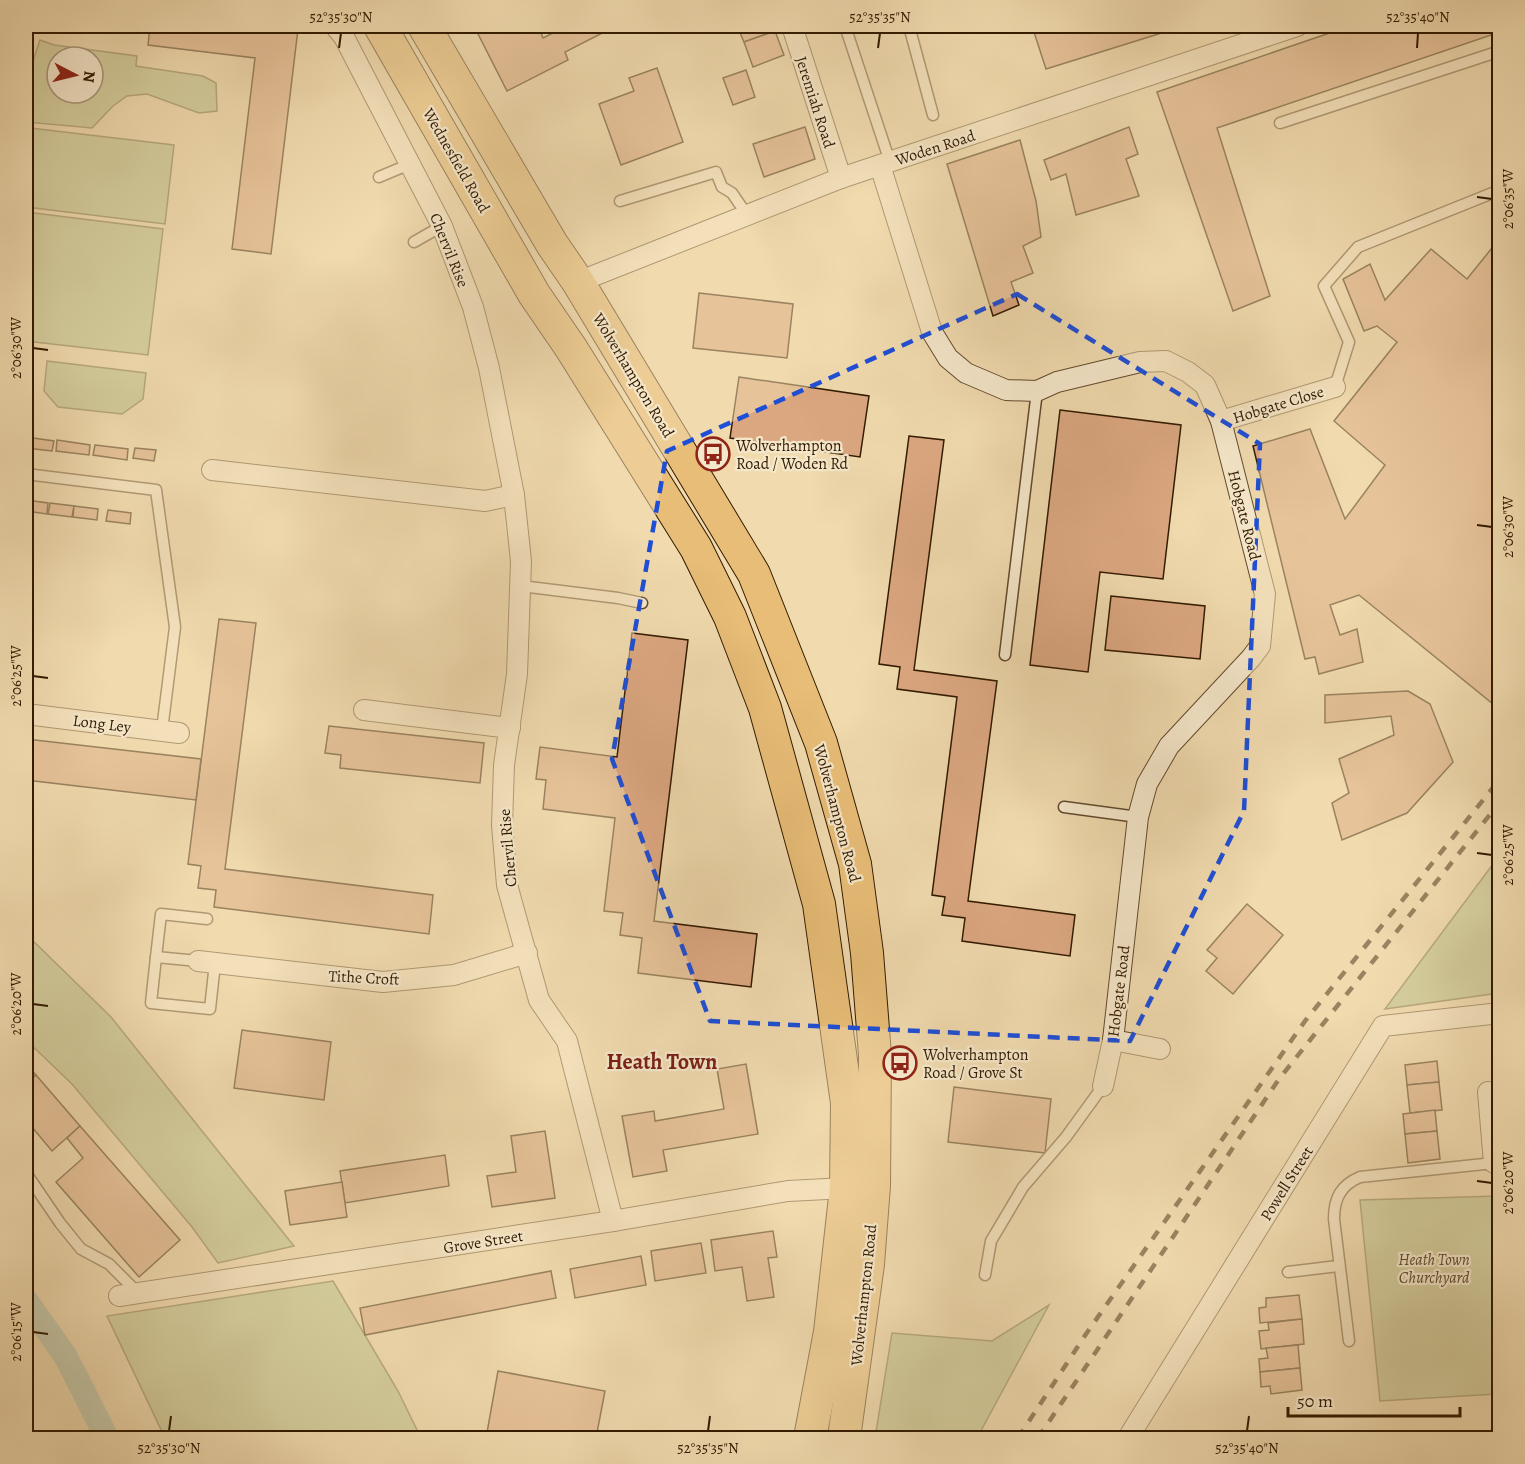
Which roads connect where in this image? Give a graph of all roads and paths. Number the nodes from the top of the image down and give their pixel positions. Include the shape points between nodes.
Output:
1 (335, 26) edge
2 (380, 26) edge
3 (424, 26) edge
4 (792, 26) edge
5 (845, 26) edge
6 (909, 26) edge
7 (1297, 26) edge
8 (1500, 51) edge
9 (933, 115) dead end
10 (1280, 123) dead end
11 (410, 164) junction
12 (885, 164) junction
13 (380, 177) dead end
14 (841, 178) junction
15 (1500, 190) edge
16 (620, 201) dead end
17 (747, 215) junction
18 (442, 226) junction
19 (414, 242) dead end
20 (578, 282) junction
21 (534, 294) junction
22 (1335, 387) joint
23 (1037, 391) junction
24 (1221, 421) junction
25 (212, 470) dead end
26 (26, 474) edge
27 (514, 495) junction
28 (520, 586) junction
29 (642, 603) dead end
30 (1005, 655) dead end
31 (364, 710) dead end
32 (26, 714) edge
33 (510, 728) junction
34 (170, 731) joint
35 (1064, 807) dead end
36 (1138, 817) junction
37 (207, 919) dead end
38 (527, 953) junction
39 (156, 957) junction
40 (206, 962) junction
41 (1500, 1013) edge
42 (1113, 1040) junction
43 (1160, 1049) dead end
44 (1103, 1086) joint
45 (1488, 1092) dead end
46 (1497, 1163) edge
47 (26, 1173) edge
48 (860, 1187) junction
49 (613, 1221) junction
50 (1338, 1266) junction
51 (1288, 1272) dead end
52 (985, 1275) dead end
53 (129, 1295) joint
54 (1349, 1341) dead end
55 (810, 1438) edge
56 (844, 1438) edge
57 (1128, 1438) edge

1 - 11 street, Chervil Rise
2 - 21 main road, Wednesfield Road
3 - 20 main road
4 - 14 street, Jeremiah Road
5 - 12 lane
6 - 9 lane
7 - 12 street, Woden Road
8 - 10 lane
11 - 13 lane
11 - 18 street, Chervil Rise
12 - 14 street, Woden Road
12 - 23 street, Hobgate Road via 932,332 948,358 966,374 1005,390
14 - 17 street, Woden Road
15 - 22 lane via 1358,247 1323,286 1348,342
16 - 17 lane via 716,172 722,187 732,193
17 - 20 street, Woden Road
18 - 19 lane
18 - 27 street, Chervil Rise via 473,307
20 - 21 main road
20 - 48 main road, Wolverhampton Road via 754,574 821,743 855,864 867,953 875,1055
21 - 48 main road, Wolverhampton Road via 696,548 730,617 765,708 819,904
22 - 24 street, Hobgate Close
23 - 24 street, Hobgate Road via 1057,382 1140,362 1166,361 1205,385
23 - 30 lane
24 - 36 street, Hobgate Road via 1265,594 1260,646 1169,746 1147,784
25 - 27 street via 485,501
26 - 34 lane via 156,490 175,627
27 - 28 street, Chervil Rise
28 - 29 lane
28 - 33 street, Chervil Rise via 517,674
31 - 33 street
32 - 34 street, Long Ley
33 - 38 street, Chervil Rise via 502,825 507,885
35 - 36 lane
36 - 42 street, Hobgate Road
37 - 39 lane via 161,914
38 - 40 street, Tithe Croft via 454,975 383,982
38 - 49 street, Chervil Rise via 539,1000 567,1041
39 - 40 lane
39 - 40 lane via 151,1003 210,1009
41 - 57 street, Powell Street via 1383,1026
42 - 43 street
42 - 44 street, Hobgate Road
44 - 52 lane via 1023,1187 992,1241
45 - 46 street
46 - 50 lane via 1350,1181 1339,1192 1334,1210
47 - 53 lane via 81,1249 109,1264
48 - 49 street, Grove Street via 788,1191
48 - 55 main road, Wolverhampton Road
48 - 56 main road, Wolverhampton Road via 868,1264
49 - 53 street, Grove Street
50 - 51 lane
50 - 54 lane

